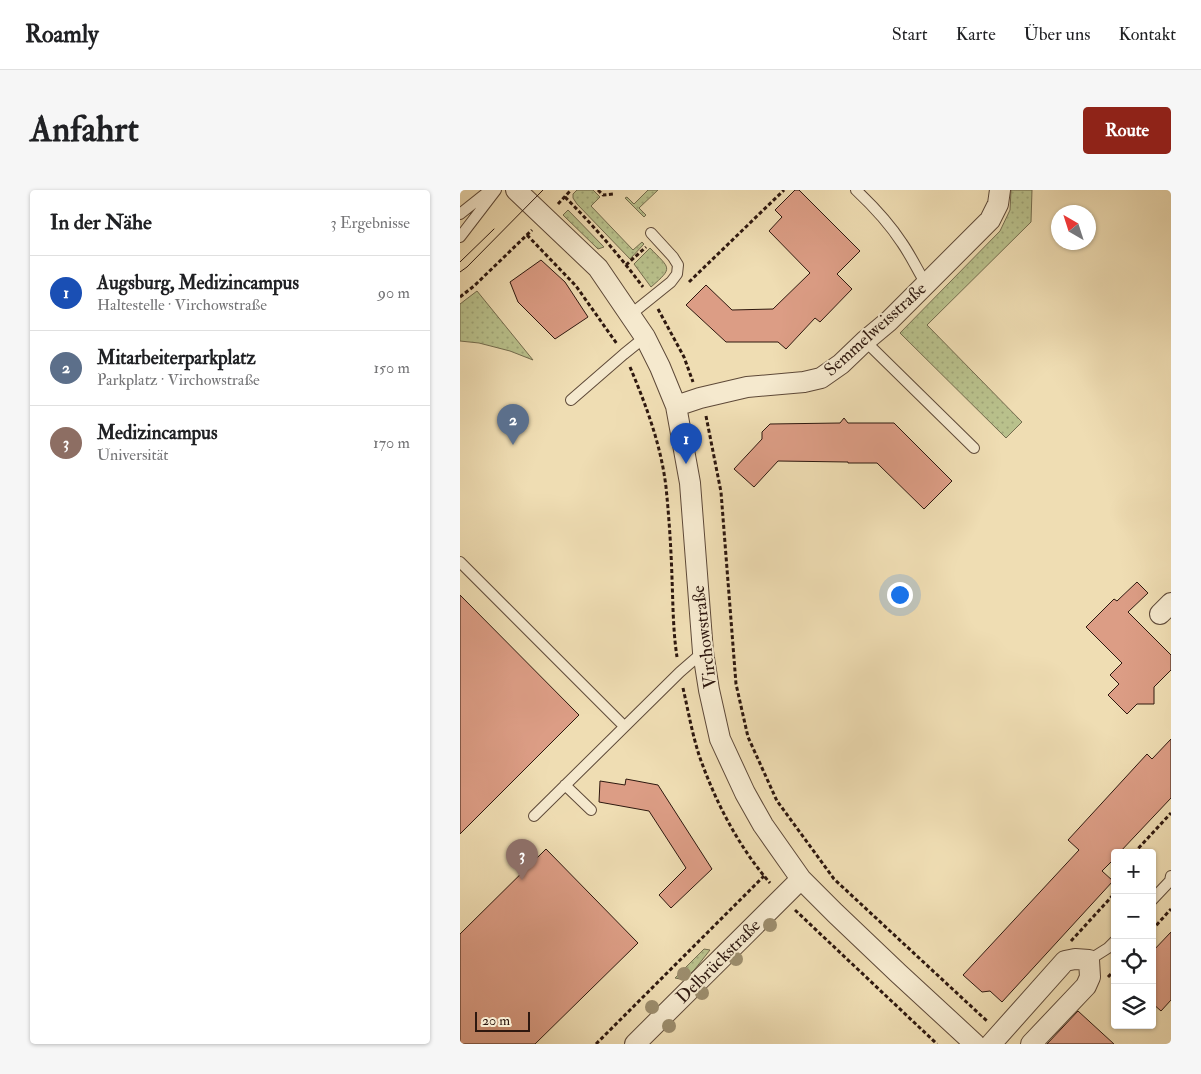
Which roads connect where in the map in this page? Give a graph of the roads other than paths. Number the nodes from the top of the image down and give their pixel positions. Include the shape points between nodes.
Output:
1 (490, 190) edge
2 (496, 190) edge
3 (516, 190) edge
4 (856, 190) edge
5 (1000, 190) edge
6 (460, 214) edge
7 (653, 236) road end
8 (460, 237) edge
9 (926, 284) junction
10 (630, 315) junction
11 (645, 337) junction
12 (865, 341) junction
13 (571, 400) dead end
14 (676, 406) junction
15 (974, 448) dead end
16 (460, 562) edge
17 (703, 652) junction
18 (624, 726) junction
19 (566, 784) junction
20 (591, 810) dead end
21 (534, 816) dead end
22 (1171, 876) edge
23 (801, 878) junction
24 (1156, 896) edge
25 (1111, 945) edge
26 (1089, 960) junction
27 (996, 1039) edge
28 (635, 1044) edge
29 (975, 1044) edge
30 (1031, 1044) edge

1 - 6 lane
2 - 8 lane
3 - 10 street, Virchowstraße via 598,268
4 - 9 lane via 893,230
5 - 9 street, Semmelweisstraße via 998,204 990,220
7 - 10 lane via 673,257 678,265 677,274
9 - 12 street, Semmelweisstraße via 889,322
10 - 11 street, Virchowstraße
11 - 13 lane
11 - 14 street, Virchowstraße
12 - 14 street, Semmelweisstraße via 821,378 747,387
12 - 15 lane
14 - 17 street, Virchowstraße via 690,483
16 - 18 lane
17 - 18 lane
17 - 23 street, Virchowstraße via 720,739 763,825
18 - 19 lane
19 - 20 lane
19 - 21 lane
22 - 24 lane
23 - 28 street, Delbrückstraße
23 - 29 street, Virchowstraße
25 - 26 lane
26 - 27 street via 1065,960
26 - 30 street via 1090,977 1086,986

